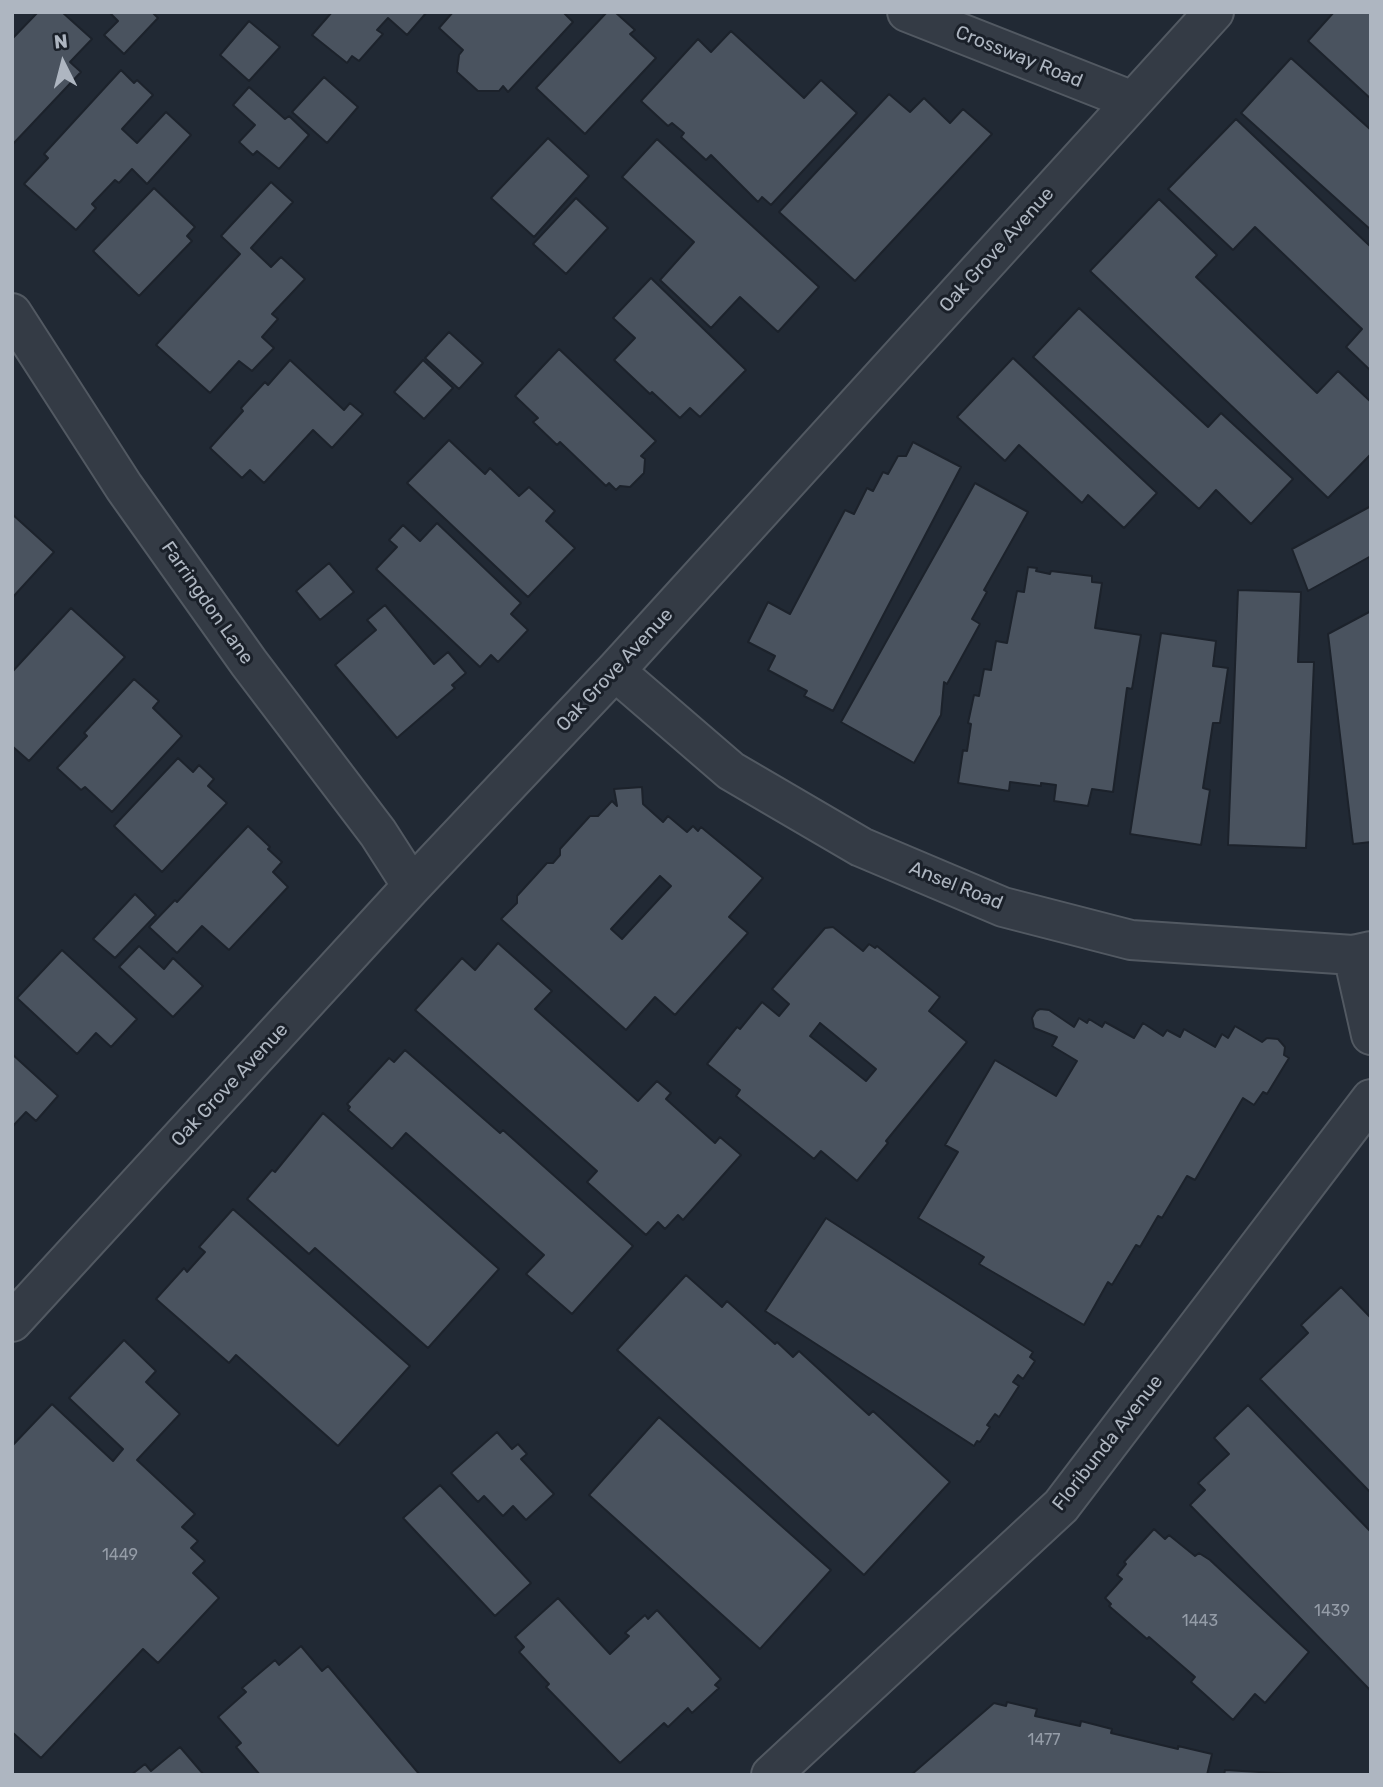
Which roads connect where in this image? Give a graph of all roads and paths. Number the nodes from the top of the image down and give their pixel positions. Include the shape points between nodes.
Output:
1 (907, 12) edge
2 (1214, 12) edge
3 (1133, 101) junction
4 (12, 313) edge
5 (615, 671) junction
6 (412, 886) junction
7 (1362, 953) edge
8 (1371, 1035) edge
9 (1371, 1099) edge
10 (12, 1322) edge
11 (787, 1769) edge

1 - 3 street, Crossway Road
2 - 3 street, Oak Grove Avenue
3 - 5 street, Oak Grove Avenue
4 - 6 street, Farringdon Lane via 124,487
5 - 6 street, Oak Grove Avenue
5 - 7 street, Ansel Road via 730,771 861,847 1003,907 1131,940
6 - 10 street, Oak Grove Avenue
7 - 8 street, Ansel Road
9 - 11 street, Floribunda Avenue via 1061,1506

